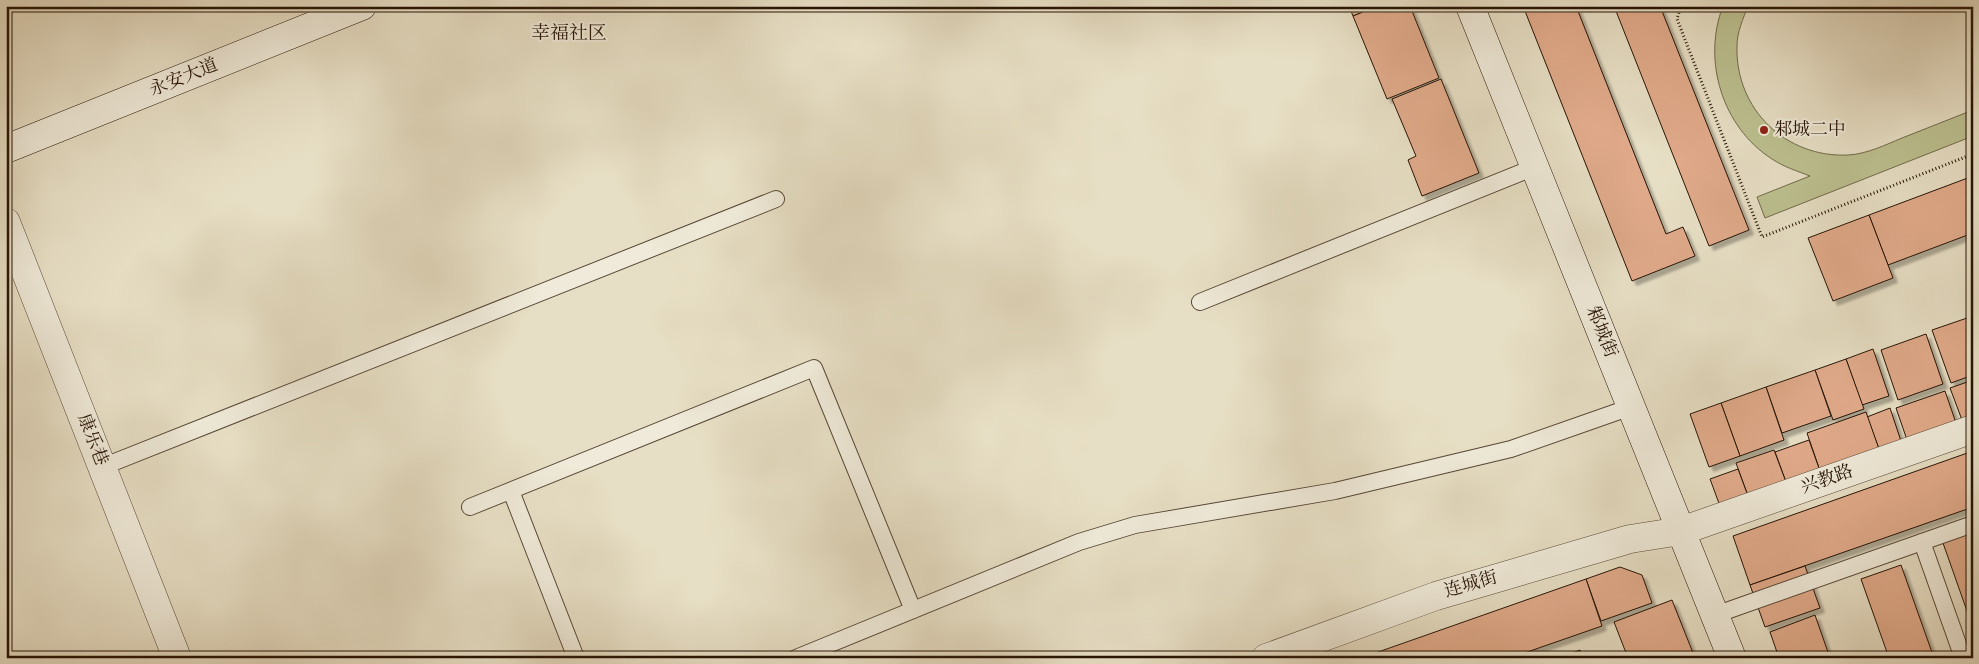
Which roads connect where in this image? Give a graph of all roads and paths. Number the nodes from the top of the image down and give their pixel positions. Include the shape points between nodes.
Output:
1 (362, 6) edge
2 (1470, 6) edge
3 (1681, 6) edge
4 (6, 149) edge
5 (1973, 154) edge
6 (1535, 167) junction
7 (776, 199) dead end
8 (6, 222) edge
9 (1200, 302) dead end
10 (1631, 407) junction
11 (1973, 429) edge
12 (102, 467) junction
13 (511, 491) junction
14 (470, 507) dead end
15 (1973, 524) edge
16 (1681, 531) junction
17 (1922, 542) junction
18 (913, 610) junction
19 (1715, 615) junction
20 (177, 658) edge
21 (576, 658) edge
22 (796, 658) edge
23 (1266, 658) edge
24 (1732, 658) edge
25 (1963, 658) edge

1 - 4 street, 永安大道
2 - 6 street, 邾城街
3 - 5 path via 1676,20 1762,237
6 - 9 lane
6 - 10 street, 邾城街
7 - 12 lane
8 - 12 street, 康乐巷
10 - 16 street, 邾城街
10 - 18 lane via 1511,449 1335,491 1135,525 1079,542
11 - 16 street, 兴教路
12 - 20 street, 康乐巷
13 - 14 lane
13 - 18 lane via 814,368
13 - 21 lane
15 - 17 lane
16 - 19 street, 邾城街
16 - 23 street, 连城街 via 1630,539 1436,596
17 - 19 lane
17 - 25 lane
18 - 22 lane
19 - 24 street, 邾城街

